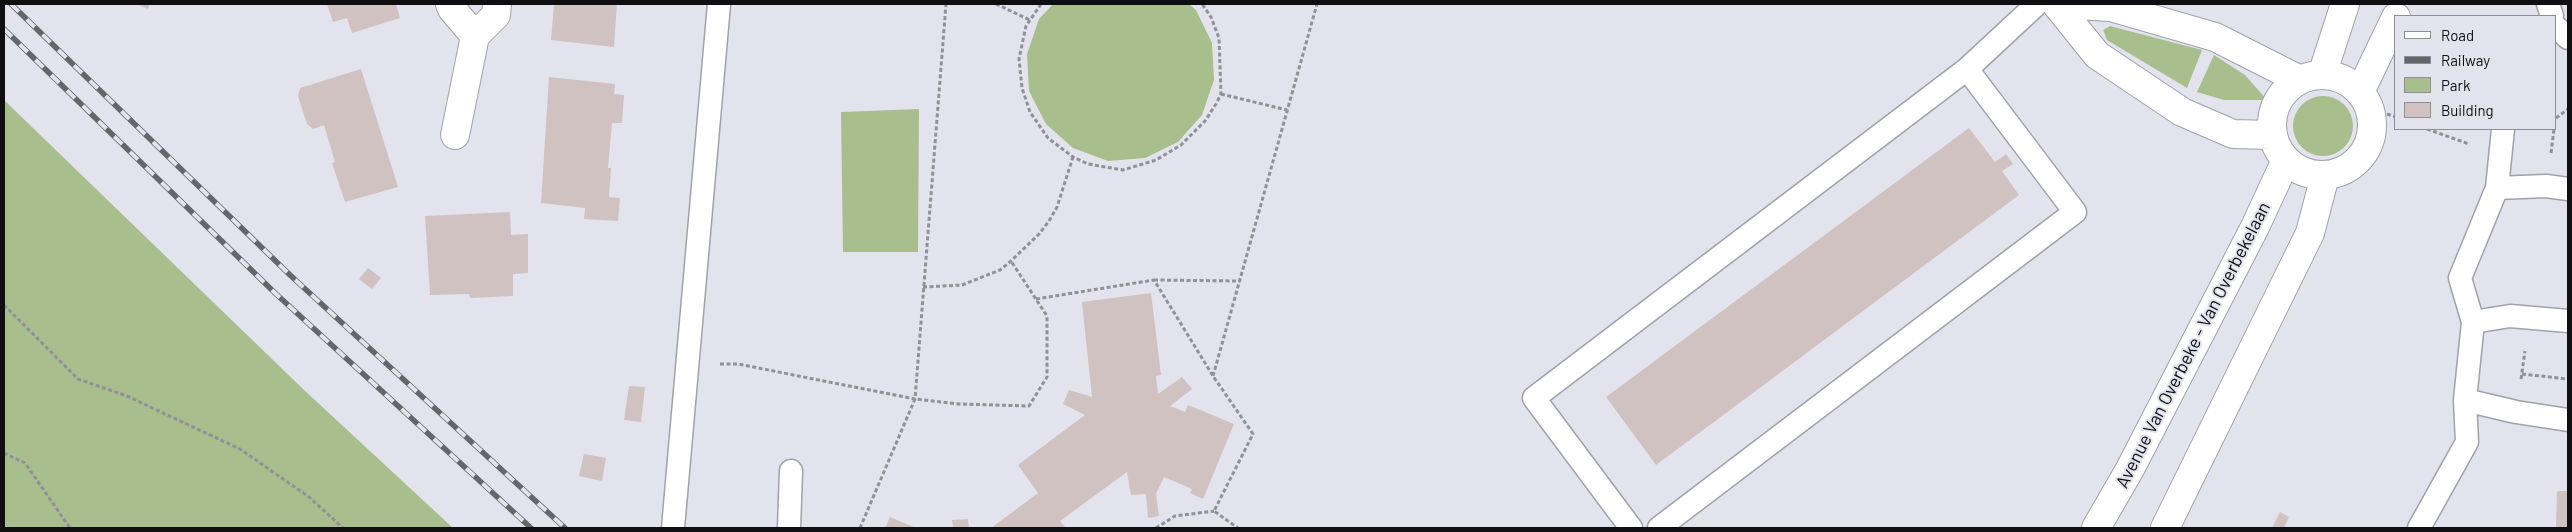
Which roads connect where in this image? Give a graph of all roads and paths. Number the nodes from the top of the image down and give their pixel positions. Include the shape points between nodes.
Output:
1 (450, 4) edge
2 (497, 4) edge
3 (719, 4) edge
4 (946, 4) edge
5 (996, 4) edge
6 (1041, 4) edge
7 (1202, 4) edge
8 (1317, 4) edge
9 (2037, 4) edge
10 (2057, 4) edge
11 (2345, 4) edge
12 (1030, 20) junction
13 (2394, 21) edge
14 (2557, 28) edge
15 (475, 36) junction
16 (2568, 38) edge
17 (1967, 69) junction
18 (2311, 77) junction
19 (2360, 92) junction
20 (1221, 94) junction
21 (2568, 109) edge
22 (1287, 110) junction
23 (2557, 117) edge
24 (2430, 130) edge
25 (2503, 130) edge
26 (455, 135) dead end
27 (2272, 135) junction
28 (2500, 155) junction
29 (1073, 158) junction
30 (2286, 160) junction
31 (2325, 176) junction
32 (2497, 188) junction
33 (2568, 189) edge
34 (1011, 261) junction
35 (1154, 280) junction
36 (1240, 281) junction
37 (923, 287) junction
38 (1036, 299) junction
39 (4, 305) edge
40 (2530, 319) junction
41 (2568, 320) edge
42 (2473, 322) junction
43 (738, 364) dead end
44 (2522, 374) junction
45 (1213, 376) junction
46 (2568, 379) edge
47 (915, 399) junction
48 (2465, 400) junction
49 (2516, 412) junction
50 (2568, 420) edge
51 (4, 454) edge
52 (790, 471) dead end
53 (1214, 511) junction
54 (70, 528) edge
55 (343, 528) edge
56 (673, 528) edge
57 (789, 528) edge
58 (860, 528) edge
59 (1156, 528) edge
60 (1238, 528) edge
61 (1631, 528) edge
62 (1659, 528) edge
63 (2096, 528) edge
64 (2165, 528) edge
65 (2419, 528) edge

1 - 15 street
2 - 15 street via 496,15
3 - 56 lane
4 - 37 path
5 - 12 path
6 - 12 path
7 - 20 path via 1220,38
8 - 22 path
9 - 17 lane
10 - 18 street via 2111,7 2215,37
10 - 27 street via 2097,54 2182,112 2233,134
11 - 18 street
12 - 29 path via 1019,59 1025,100 1048,138
13 - 19 street
14 - 16 lane
15 - 26 street
17 - 61 lane via 1534,398
17 - 62 lane via 2075,212
18 - 19 street via 2343,79
18 - 27 street via 2286,89 2277,102 2272,118
19 - 31 street via 2369,108 2372,127 2368,145 2359,160 2343,171
20 - 22 path
20 - 29 path via 1204,121 1181,145 1156,160 1123,170
21 - 23 path
22 - 36 path
24 - 28 path
25 - 28 lane
27 - 30 street
28 - 32 lane
29 - 34 path via 1049,221
30 - 31 street via 2304,172
30 - 63 street, Avenue Van Overbeke - Van Overbekelaan via 2255,227 2130,469
31 - 64 street via 2310,232
32 - 33 lane via 2546,186
32 - 42 lane via 2460,278
34 - 37 path via 1000,270 962,285
34 - 38 path
35 - 36 path
35 - 38 path
35 - 45 path
36 - 45 path
37 - 47 path
38 - 47 path via 1047,316 1047,377 1029,406
39 - 55 path via 78,379 127,396 240,449 309,497
40 - 41 lane
40 - 42 lane via 2510,316
40 - 44 path
42 - 48 lane
43 - 47 path
44 - 46 path
44 - 49 path
45 - 53 path via 1253,434
47 - 58 path
48 - 49 lane
48 - 65 lane via 2467,442
49 - 50 lane
51 - 54 path via 25,463
52 - 57 lane
53 - 59 path via 1175,516
53 - 60 path

